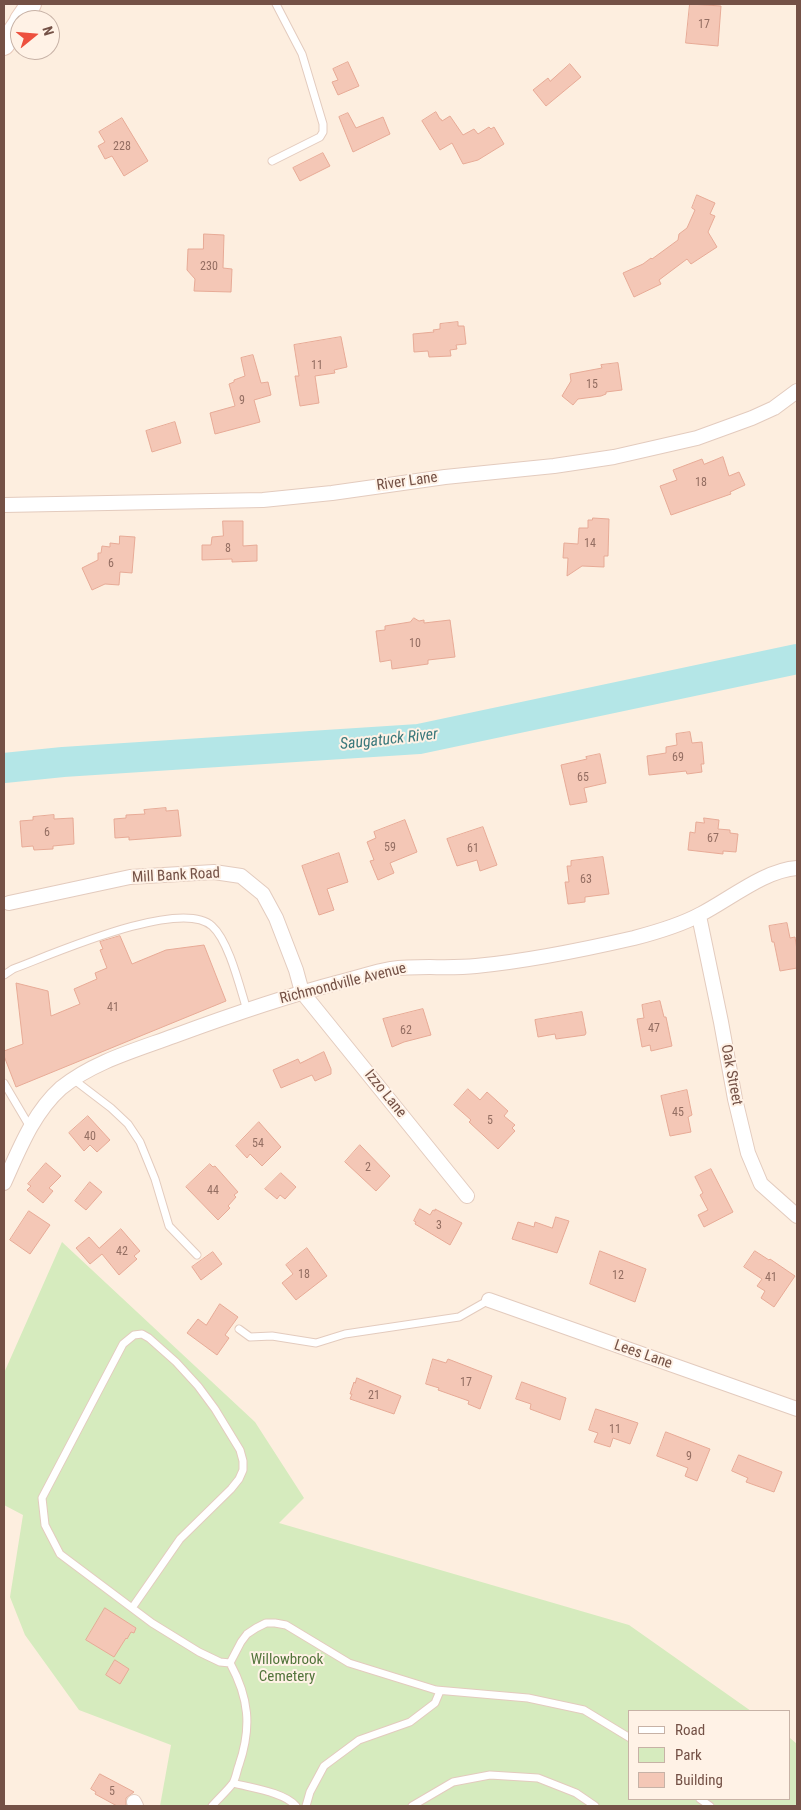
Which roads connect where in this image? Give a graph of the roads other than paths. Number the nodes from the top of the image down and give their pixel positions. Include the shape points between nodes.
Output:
1 (276, 4) edge
2 (272, 162) dead end
3 (797, 391) edge
4 (4, 505) edge
5 (797, 868) edge
6 (9, 903) dead end
7 (699, 916) junction
8 (4, 975) edge
9 (302, 992) junction
10 (247, 1010) junction
11 (73, 1079) junction
12 (4, 1083) edge
13 (30, 1127) junction
14 (4, 1183) edge
15 (468, 1196) dead end
16 (797, 1216) edge
17 (197, 1255) dead end
18 (488, 1300) joint
19 (239, 1329) dead end
20 (797, 1409) edge
21 (132, 1608) junction
22 (230, 1663) junction
23 (440, 1690) junction
24 (628, 1737) edge
25 (233, 1783) junction
26 (212, 1806) edge
27 (296, 1806) edge
28 (306, 1806) edge
29 (412, 1806) edge
30 (595, 1806) edge

1 - 2 lane via 302,54 324,132 320,138
3 - 4 street, River Lane via 774,408 697,438 614,457 554,466 263,500
5 - 7 street, Richmondville Avenue via 778,872 753,884
6 - 9 street, Mill Bank Road via 130,877 214,872 241,876 263,894 276,918
7 - 9 street, Richmondville Avenue via 664,929 571,952 475,966 389,970
7 - 16 street, Oak Street via 748,1153 761,1184
8 - 10 lane via 130,926 177,918 200,920 218,932 225,945
9 - 10 street, Richmondville Avenue
9 - 15 street, Izzo Lane
10 - 11 street, Richmondville Avenue via 107,1061
11 - 13 street, Richmondville Avenue via 44,1106
11 - 17 lane via 111,1108 132,1130 155,1179 169,1226
12 - 13 lane
13 - 14 street, Richmondville Avenue
18 - 19 lane via 459,1316 345,1334 316,1343 272,1336 250,1337
18 - 20 street, Lees Lane
21 - 21 lane via 60,1554 45,1525 42,1498 123,1344 134,1335 142,1334 176,1362 198,1386 240,1450 244,1470 231,1490 180,1538
21 - 22 lane via 199,1652
22 - 23 lane via 247,1634 275,1623 286,1625 349,1663
22 - 25 lane via 243,1692 248,1722
23 - 24 lane via 528,1698 584,1710
23 - 28 lane via 435,1702 410,1722 359,1740 324,1766
25 - 26 lane
25 - 27 lane via 279,1795
29 - 30 lane via 453,1782 490,1776 538,1778 576,1793

